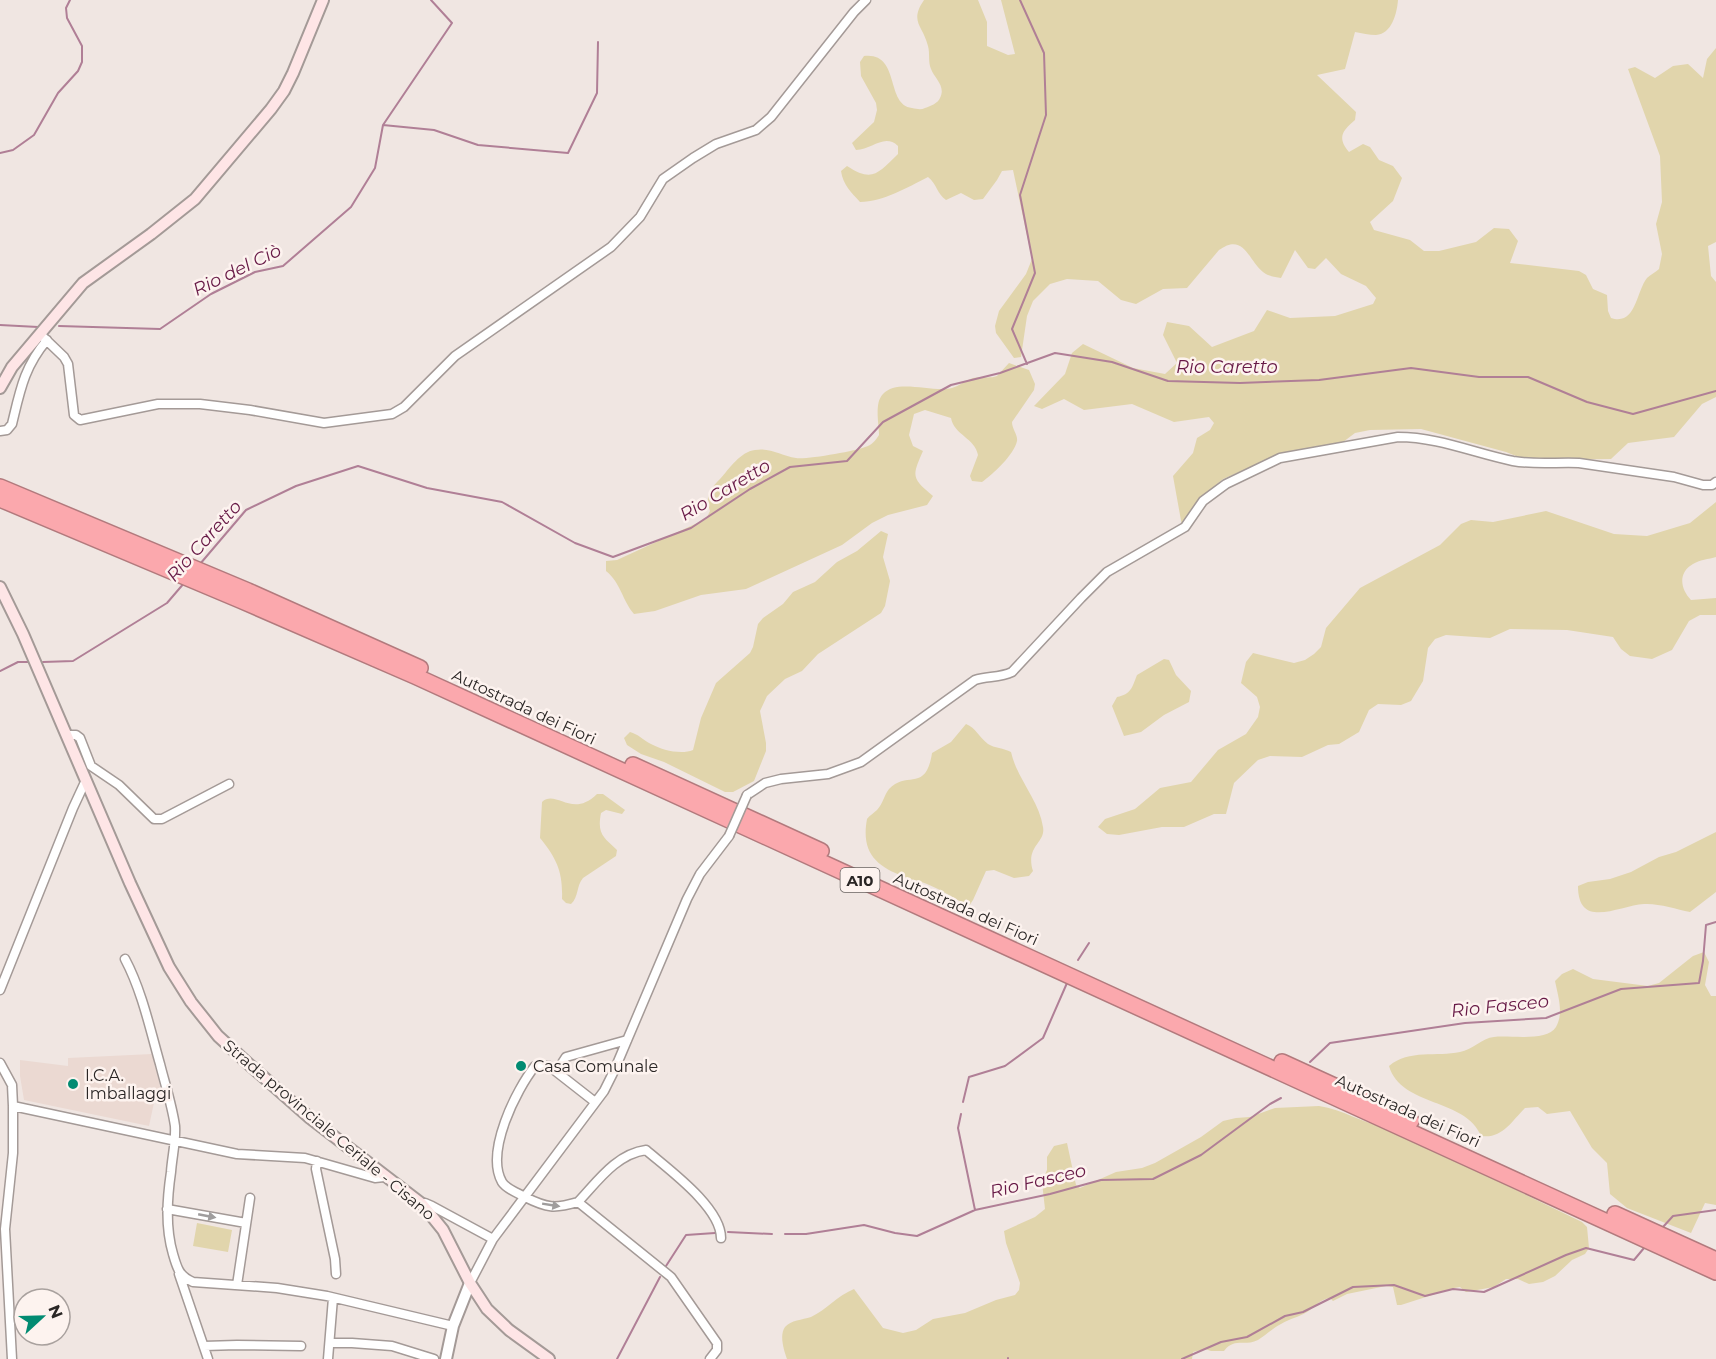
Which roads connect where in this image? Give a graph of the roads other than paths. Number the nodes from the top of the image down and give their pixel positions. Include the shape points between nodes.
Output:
1 (323, 0) edge
2 (866, 0) edge
3 (44, 337) junction
4 (0, 388) edge
5 (0, 431) edge
6 (1716, 482) edge
7 (0, 488) edge
8 (0, 499) edge
9 (0, 587) edge
10 (67, 735) junction
11 (86, 780) junction
12 (229, 784) dead end
13 (125, 959) dead end
14 (0, 990) edge
15 (627, 1040) junction
16 (0, 1063) edge
17 (557, 1071) junction
18 (0, 1085) edge
19 (12, 1085) junction
20 (595, 1102) junction
21 (13, 1106) junction
22 (174, 1140) junction
23 (317, 1161) junction
24 (384, 1177) junction
25 (524, 1196) junction
26 (250, 1198) dead end
27 (578, 1202) junction
28 (422, 1204) junction
29 (167, 1209) junction
30 (246, 1223) junction
31 (721, 1238) dead end
32 (493, 1239) junction
33 (1716, 1260) edge
34 (179, 1272) junction
35 (1716, 1272) edge
36 (336, 1274) dead end
37 (470, 1283) junction
38 (237, 1285) junction
39 (333, 1298) junction
40 (453, 1326) junction
41 (330, 1343) junction
42 (301, 1346) dead end
43 (204, 1347) junction
44 (12, 1359) edge
45 (208, 1359) edge
46 (328, 1359) edge
47 (434, 1359) edge
48 (446, 1359) edge
49 (549, 1359) edge
50 (710, 1359) edge

1 - 3 main road via 284,91 236,152 195,199 83,283
2 - 3 street via 771,117 756,129 716,144 663,179 640,218 611,248 455,356 392,414 324,423 240,408 158,404 80,420 74,415 68,364
3 - 4 main road via 12,368
3 - 5 street via 22,380 12,424
6 - 15 street, bridge via 1703,485 1579,463 1543,465 1436,440 1398,437 1280,458 1226,483 1203,501 1185,527 1107,573 1012,672 975,680 861,762 828,774 765,783 747,795 729,836 700,874 687,899
7 - 33 highway, Autostrada dei Fiori / A10 via 422,668
8 - 35 highway, Autostrada dei Fiori / A10 via 415,676
9 - 10 main road, Strada provinciale Ceriale - Cisano
10 - 11 main road, Strada provinciale Ceriale - Cisano
10 - 12 street via 80,738 91,766 119,785 154,819 162,819
11 - 14 street
11 - 24 main road, Strada provinciale Ceriale - Cisano via 149,925 196,1009 252,1067
13 - 22 street via 133,973 156,1050 175,1127
15 - 17 street via 566,1057
15 - 20 street via 610,1080
16 - 19 street
17 - 20 street
17 - 25 street via 549,1066 535,1066 525,1078 496,1150 502,1184
18 - 19 street
19 - 21 street
20 - 25 street
21 - 22 street
21 - 44 street via 13,1153 5,1229
22 - 23 street via 237,1154
22 - 29 street
23 - 24 street via 375,1178
23 - 36 street
24 - 28 main road, Strada provinciale Ceriale - Cisano
25 -> 27 street via 557,1208
25 - 32 street
26 - 30 street
27 - 31 street via 608,1169 636,1151 646,1150 697,1194 720,1225
27 - 50 street via 671,1277 717,1343
28 - 32 street via 439,1209
28 - 37 main road, Strada provinciale Ceriale - Cisano via 443,1230
29 -> 30 street
29 - 34 street via 171,1247
30 - 38 street
32 - 37 street
34 - 38 street via 193,1282
34 - 43 street
37 - 40 street
37 - 49 main road, Strada provinciale Ceriale - Cisano via 495,1318
38 - 39 street
39 - 40 street
39 - 41 street
40 - 48 street
41 - 46 street
41 - 47 street via 392,1346
42 - 43 street
43 - 45 street

